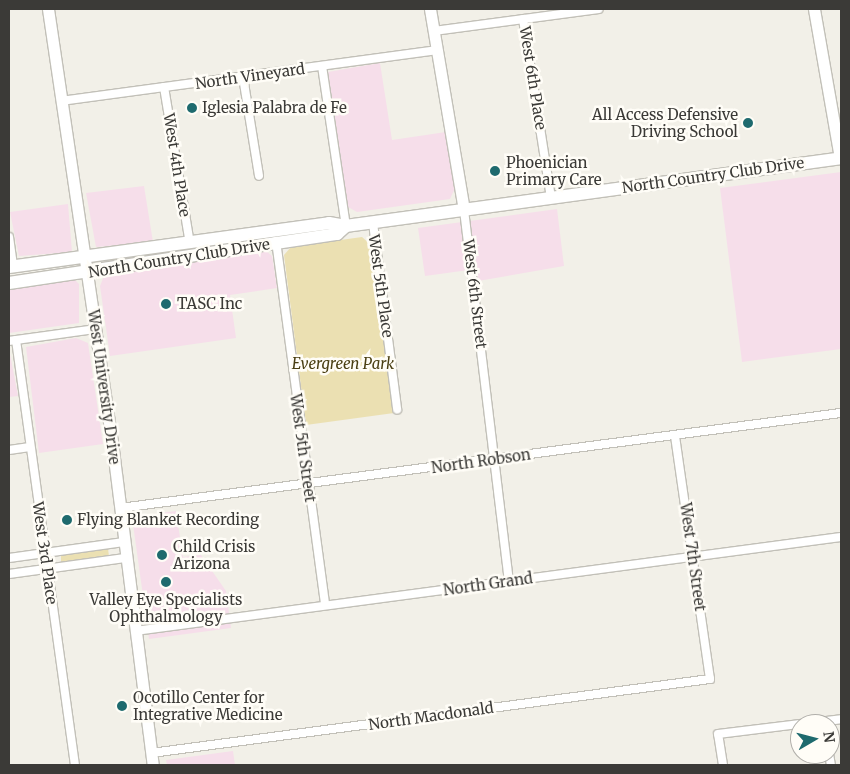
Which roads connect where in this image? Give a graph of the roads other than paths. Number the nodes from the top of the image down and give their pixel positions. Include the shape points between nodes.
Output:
1 (48, 9) edge
2 (430, 9) edge
3 (599, 9) edge
4 (814, 9) edge
5 (524, 19) junction
6 (434, 31) junction
7 (438, 50) junction
8 (322, 66) junction
9 (243, 77) junction
10 (164, 87) junction
11 (61, 101) junction
12 (841, 158) edge
13 (258, 176) dead end
14 (551, 197) junction
15 (464, 210) junction
16 (373, 222) junction
17 (346, 226) junction
18 (9, 237) edge
19 (276, 237) junction
20 (190, 244) junction
21 (86, 258) junction
22 (11, 267) edge
23 (88, 272) junction
24 (9, 283) edge
25 (96, 329) junction
26 (12, 340) edge
27 (397, 410) dead end
28 (841, 413) edge
29 (675, 435) junction
30 (30, 447) junction
31 (9, 450) edge
32 (493, 459) junction
33 (308, 484) junction
34 (120, 508) junction
35 (841, 537) edge
36 (124, 542) junction
37 (46, 553) junction
38 (693, 556) junction
39 (9, 558) edge
40 (125, 558) junction
41 (48, 569) junction
42 (9, 574) edge
43 (509, 581) junction
44 (325, 605) junction
45 (135, 631) junction
46 (710, 679) joint
47 (790, 725) edge
48 (151, 753) junction
49 (74, 765) edge
50 (153, 765) edge
51 (723, 765) edge

1 - 11 main road, West University Drive
2 - 6 main road, West 6th Street
3 - 5 street
4 - 12 main road
5 - 6 street
5 - 14 street, West 6th Place
6 - 7 main road, West 6th Street
7 - 8 street, North Vineyard
7 - 15 main road, West 6th Street
8 - 9 street, North Vineyard
8 - 17 street, West 5th Place
9 - 10 street, North Vineyard
9 - 13 street
10 - 11 street, North Vineyard
10 - 20 street, West 4th Place
11 - 21 main road, West University Drive
12 - 14 main road, North Country Club Drive
14 - 15 main road, North Country Club Drive
15 - 16 main road, North Country Club Drive
15 - 32 street, West 6th Street
16 - 17 main road, North Country Club Drive
16 - 27 street, West 5th Place
17 - 19 main road, North Country Club Drive via 335,222
18 - 22 street
19 - 20 main road, North Country Club Drive
19 - 23 main road, North Country Club Drive
19 - 33 street, West 5th Street
20 - 21 main road, North Country Club Drive
21 - 22 main road, North Country Club Drive
21 - 23 main road, West University Drive
23 - 24 main road, North Country Club Drive
23 - 25 main road, West University Drive
25 - 26 street
25 - 34 main road, West University Drive
26 - 30 street, West 3rd Place
28 - 29 street, North Robson
29 - 32 street, North Robson
29 - 38 street, West 7th Street
30 - 31 street
30 - 37 street, West 3rd Place
32 - 33 street, North Robson
32 - 43 street, West 6th Street
33 - 34 street, North Robson
33 - 44 street, West 5th Street
34 - 36 main road, West University Drive
35 - 38 street, North Grand
36 - 37 street
36 - 40 main road, West University Drive
37 - 39 street
37 - 41 street, West 3rd Place
38 - 43 street, North Grand
38 - 46 street, West 7th Street
40 - 41 street
40 - 45 main road, West University Drive
41 - 42 street
41 - 49 street, West 3rd Place
43 - 44 street, North Grand
44 - 45 street, North Grand
45 - 48 main road, West University Drive
46 - 48 street, North Macdonald
47 - 51 street via 718,734
48 - 50 main road, West University Drive

